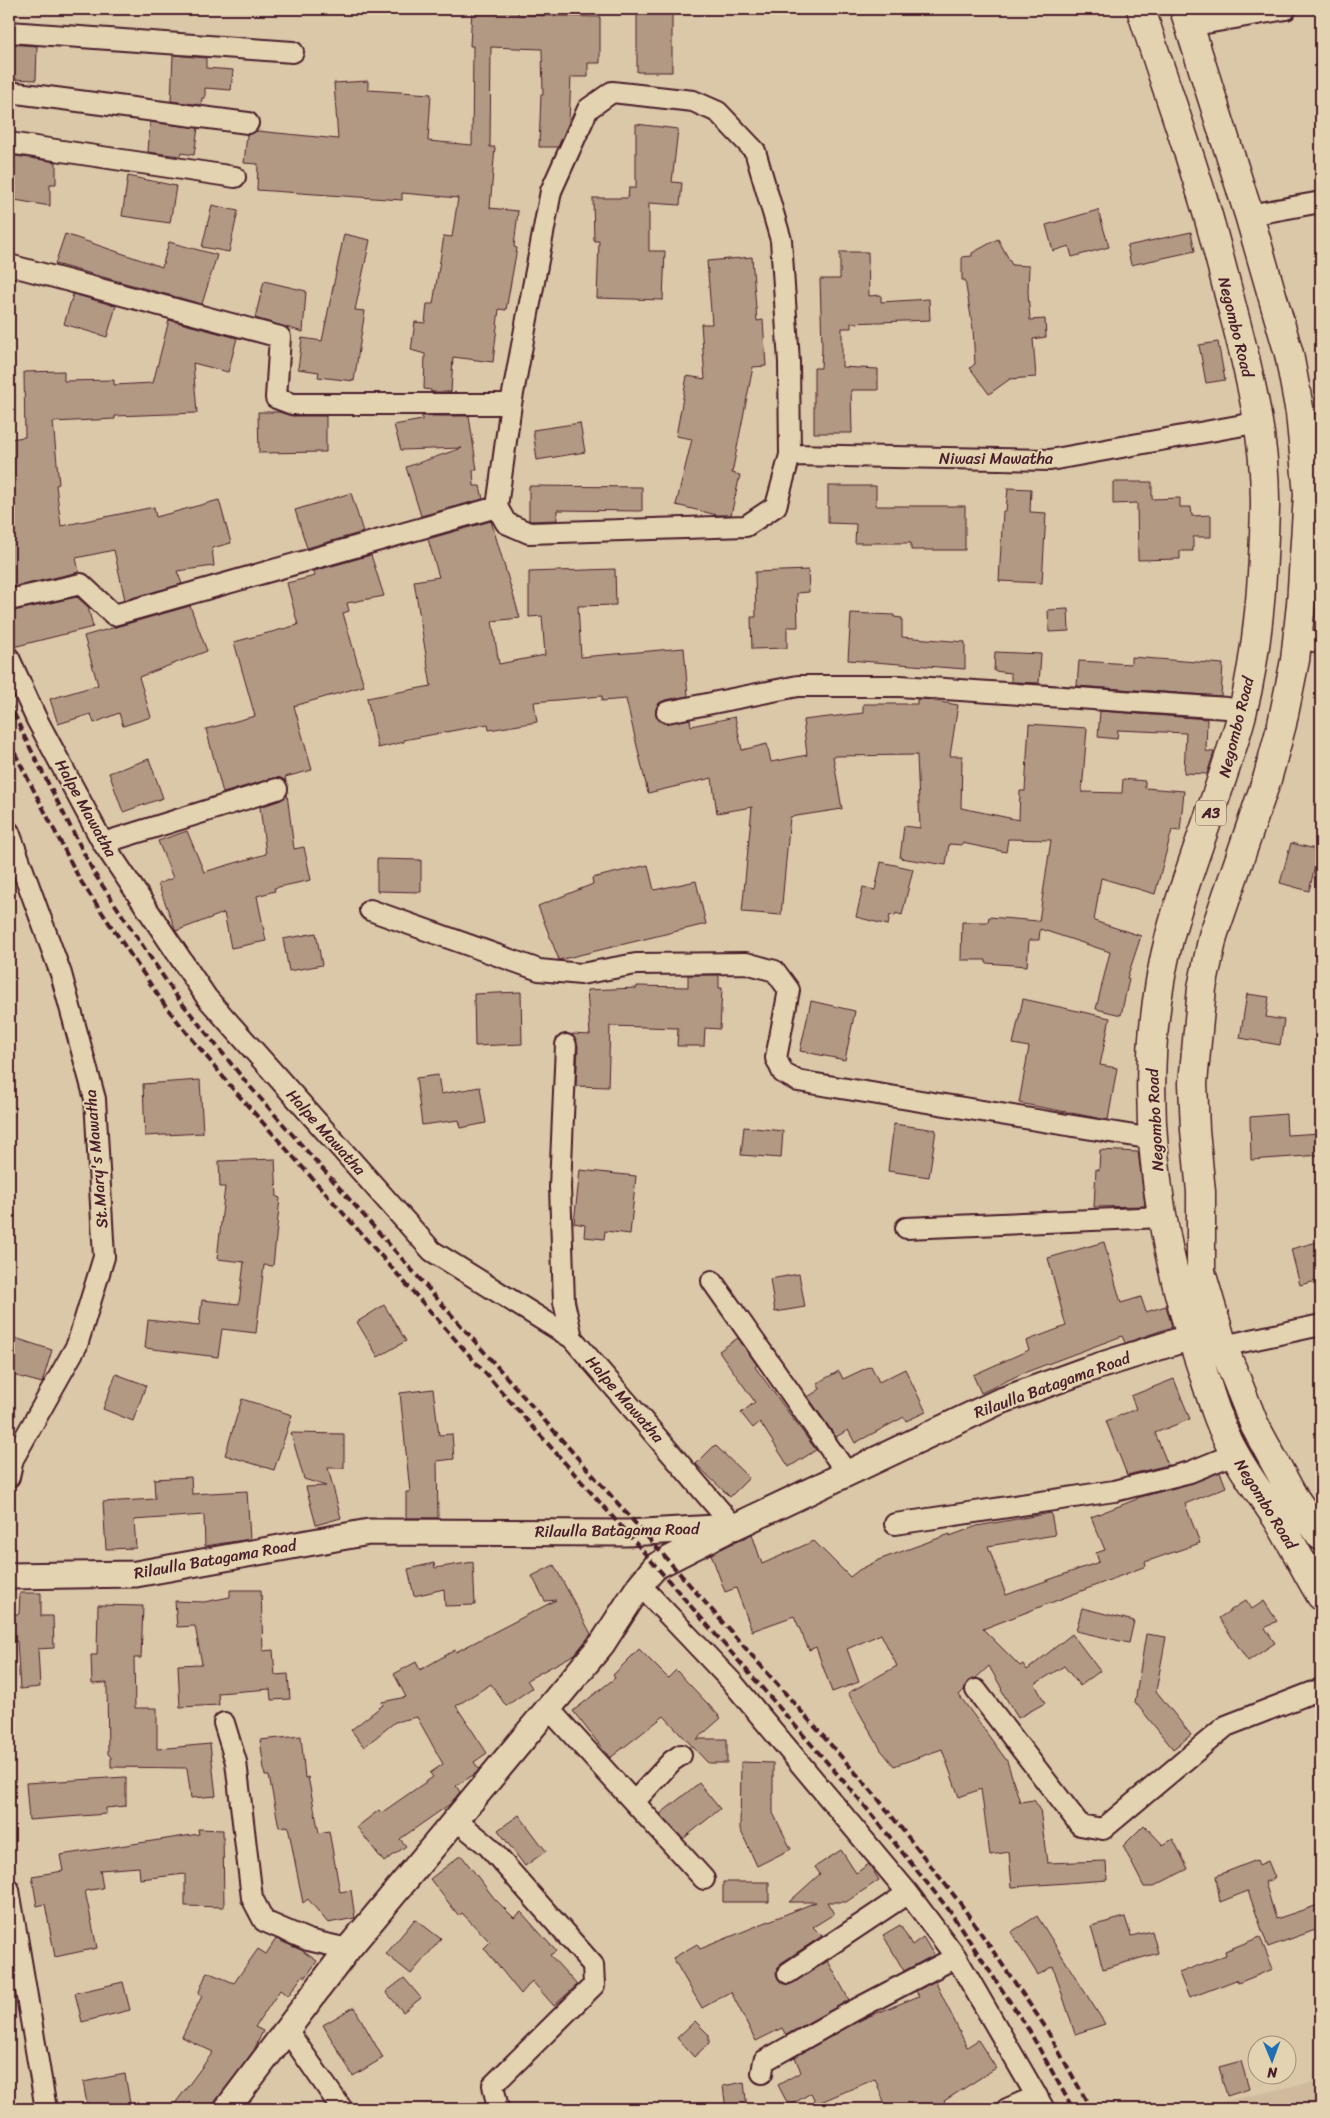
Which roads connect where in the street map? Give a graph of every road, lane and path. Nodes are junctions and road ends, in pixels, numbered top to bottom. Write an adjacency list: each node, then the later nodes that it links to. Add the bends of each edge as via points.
1 (1141, 9): 14 (highway, Negombo Road / A3, via 1199,186)
2 (1286, 9): 3 (street)
3 (1186, 17): 11 (highway, Negombo Road / A3)
4 (9, 32): 5 (street)
5 (293, 52)
6 (9, 92): 7 (street)
7 (248, 123)
8 (9, 143): 9 (street)
9 (235, 177)
10 (1321, 202): 11 (street)
11 (1249, 215): 16 (highway, Negombo Road / A3, via 1289,354)
12 (9, 265): 13 (street, via 280,337 276,398 292,404)
13 (511, 404): 15 (street, via 551,191 588,109 612,92 693,101 718,112 755,151 781,240 789,362); 17 (street)
14 (1260, 422): 15 (street, Niwasi Mawatha, via 1050,460); 22 (highway, Negombo Road / A3, via 1265,502 1261,587)
15 (790, 455): 17 (street, via 776,506 746,526 529,533 506,523)
16 (1315, 494): 19 (highway, Negombo Road / A3, via 1305,555)
17 (497, 507): 18 (street, via 114,615 81,584)
18 (9, 600)
19 (1309, 640): 35 (highway, Negombo Road / A3, via 1268,776 1213,936 1202,988 1193,1083 1201,1192 1201,1272)
20 (9, 658): 25 (street, Halpe Mawatha, via 36,718)
21 (667, 712): 22 (street, via 798,686 881,686 1217,707)
22 (1242, 712): 28 (highway, Negombo Road / A3, via 1170,935 1154,1027 1151,1079)
23 (277, 789): 25 (street)
24 (9, 832): 38 (street, St.Mary's Mawatha, via 61,974 95,1100 104,1257 77,1346 13,1459)
25 (103, 843): 34 (street, Halpe Mawatha, via 207,998 432,1251)
26 (370, 910): 28 (street, via 539,970 581,974 636,964 746,963 775,971 788,990 776,1058 783,1073 798,1081)
27 (566, 1045): 34 (street, via 560,1187 564,1302)
28 (1153, 1139): 29 (highway, Negombo Road / A3)
29 (1163, 1217): 30 (street); 33 (highway, Negombo Road / A3, via 1174,1277)
30 (906, 1228)
31 (712, 1281): 37 (street)
32 (1321, 1325): 35 (street)
33 (1191, 1337): 36 (highway, Negombo Road / A3); 37 (street, Rilaulla Batagama Road, via 998,1402)
34 (572, 1338): 40 (street, Halpe Mawatha)
35 (1223, 1346): 41 (highway, Negombo Road / A3, via 1270,1456)
36 (1234, 1454): 39 (street, via 1190,1472 1114,1491); 44 (highway, Negombo Road / A3, via 1279,1521)
37 (847, 1473): 40 (street, Rilaulla Batagama Road)
38 (9, 1477)
39 (895, 1524)
40 (734, 1527): 42 (street, Rilaulla Batagama Road, via 627,1533 369,1532 136,1574); 43 (street, via 656,1566)
41 (1321, 1536)
42 (9, 1576)
43 (640, 1585): 47 (street, via 602,1644); 54 (street, via 732,1682)
44 (1321, 1596)
45 (1321, 1689): 46 (street, via 1226,1726 1103,1829 1080,1824)
46 (976, 1690)
47 (549, 1709): 50 (street); 51 (street)
48 (224, 1724): 55 (street, via 236,1762 252,1898 264,1921 308,1940)
49 (681, 1755): 50 (street)
50 (634, 1802): 52 (street)
51 (456, 1820): 55 (street); 65 (street, via 488,1846 593,1965 594,1985 493,2085)
52 (704, 1879)
53 (9, 1890): 58 (street)
54 (908, 1893): 56 (street); 57 (street)
55 (348, 1949): 59 (street)
56 (956, 1957): 60 (street, via 764,2060); 61 (street)
57 (788, 1973)
58 (17, 1984): 62 (street)
59 (287, 2030): 63 (street); 64 (street)
60 (762, 2073)
61 (1040, 2103): 66 (street)
62 (46, 2109)
63 (227, 2109)
64 (342, 2109)
65 (498, 2109)
66 (1007, 2109)

